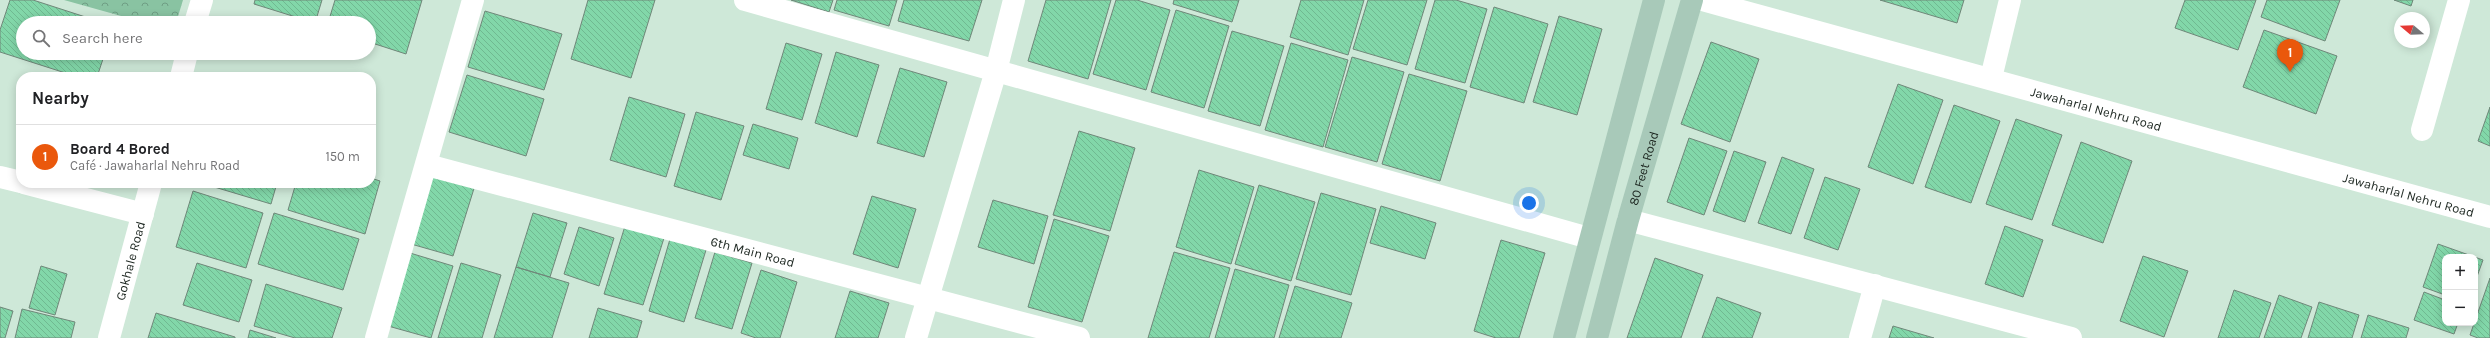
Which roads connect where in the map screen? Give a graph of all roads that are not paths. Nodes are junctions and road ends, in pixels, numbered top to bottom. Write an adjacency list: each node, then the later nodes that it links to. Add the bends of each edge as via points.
1 (202, 0): 10 (street)
2 (473, 0): 16 (street)
3 (745, 0): 12 (street)
4 (1014, 0): 12 (street)
5 (1654, 0): 24 (main road)
6 (1692, 0): 23 (main road, 80 Feet Road)
7 (1702, 0): 14 (street, Jawaharlal Nehru Road)
8 (2010, 0): 14 (street)
9 (2459, 0): 15 (street)
10 (197, 16)
11 (185, 60): 13 (street)
12 (996, 71): 24 (street); 26 (street)
13 (181, 72)
14 (1991, 78): 22 (street, Jawaharlal Nehru Road)
15 (2422, 130)
16 (427, 165): 26 (street, 6th Main Road); 28 (street)
17 (0, 177): 18 (street)
18 (16, 181)
19 (43, 188): 21 (street)
20 (150, 188): 21 (street, Gokhale Road)
21 (143, 214): 27 (street, Gokhale Road)
22 (2490, 217)
23 (1628, 220): 25 (street); 32 (main road, 80 Feet Road)
24 (1589, 238): 31 (main road)
25 (1875, 284): 33 (street); 34 (street)
26 (928, 298): 29 (street); 30 (street, 6th Main Road)
27 (109, 338)
28 (376, 338)
29 (916, 338)
30 (1079, 338)
31 (1564, 338)
32 (1597, 338)
33 (1860, 338)
34 (2071, 338)

